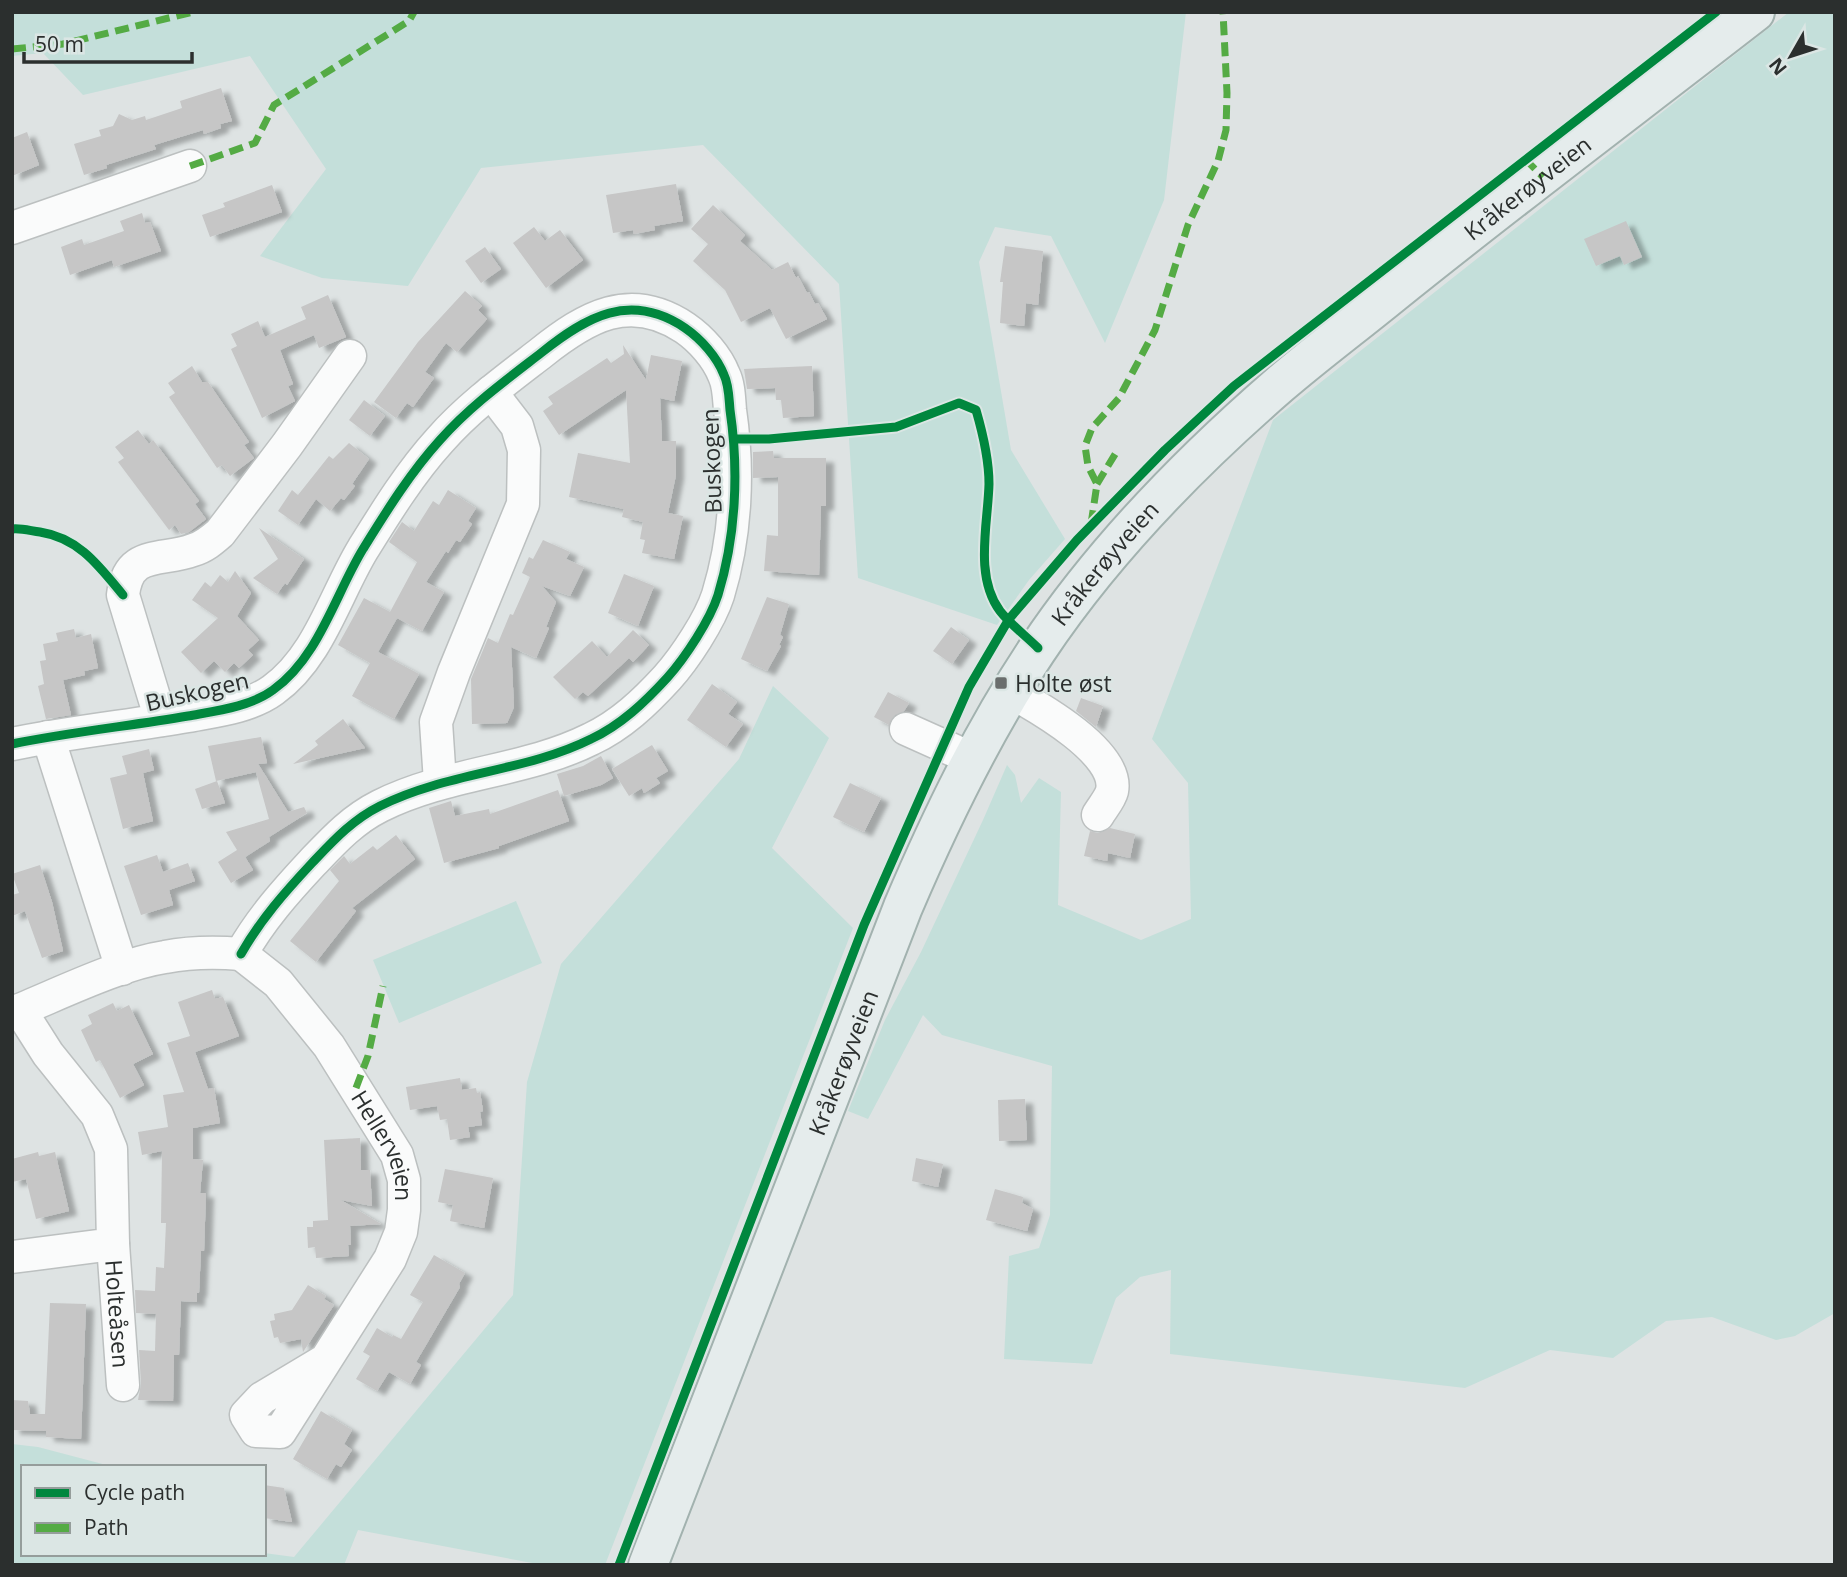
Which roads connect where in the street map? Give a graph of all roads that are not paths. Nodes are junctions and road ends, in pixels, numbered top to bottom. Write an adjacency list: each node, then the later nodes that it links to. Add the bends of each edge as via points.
1 (1755, 12): 6 (main road, Kråkerøyveien, via 1438,258 1280,384 1219,439 1089,581)
2 (190, 166): 3 (street)
3 (12, 229)
4 (350, 356): 7 (street, via 220,533 191,552 151,557 124,580 122,595)
5 (491, 391): 7 (street, Buskogen, via 441,438 416,470 361,553 320,633 274,690 256,700); 12 (street, via 517,426 524,450 523,504 436,722); 12 (street, Buskogen, via 568,331 608,312 638,309 672,319 711,353 725,377 734,439 732,539 717,600 682,661 622,721 548,756)
6 (1011, 692): 11 (main road, Kråkerøyveien); 13 (street, via 1047,712 1099,754 1112,791)
7 (161, 720): 9 (street, Buskogen)
8 (906, 729): 11 (street)
9 (48, 737): 10 (street, Buskogen); 15 (street)
10 (12, 744)
11 (972, 758): 21 (main road, Kråkerøyveien, via 898,919)
12 (440, 782): 14 (street, Buskogen, via 347,826 275,902)
13 (1098, 815)
14 (242, 954): 15 (street, via 205,952); 19 (street, Hellerveien, via 278,983 329,1046 397,1155 404,1181 401,1232 390,1259)
15 (122, 969): 16 (street)
16 (16, 1012): 17 (street, Holteåsen, via 97,1115 111,1149)
17 (113, 1244): 18 (street, Holteåsen); 20 (street, Holteåsen)
18 (12, 1257)
19 (324, 1361)
20 (123, 1385)
21 (648, 1565)

